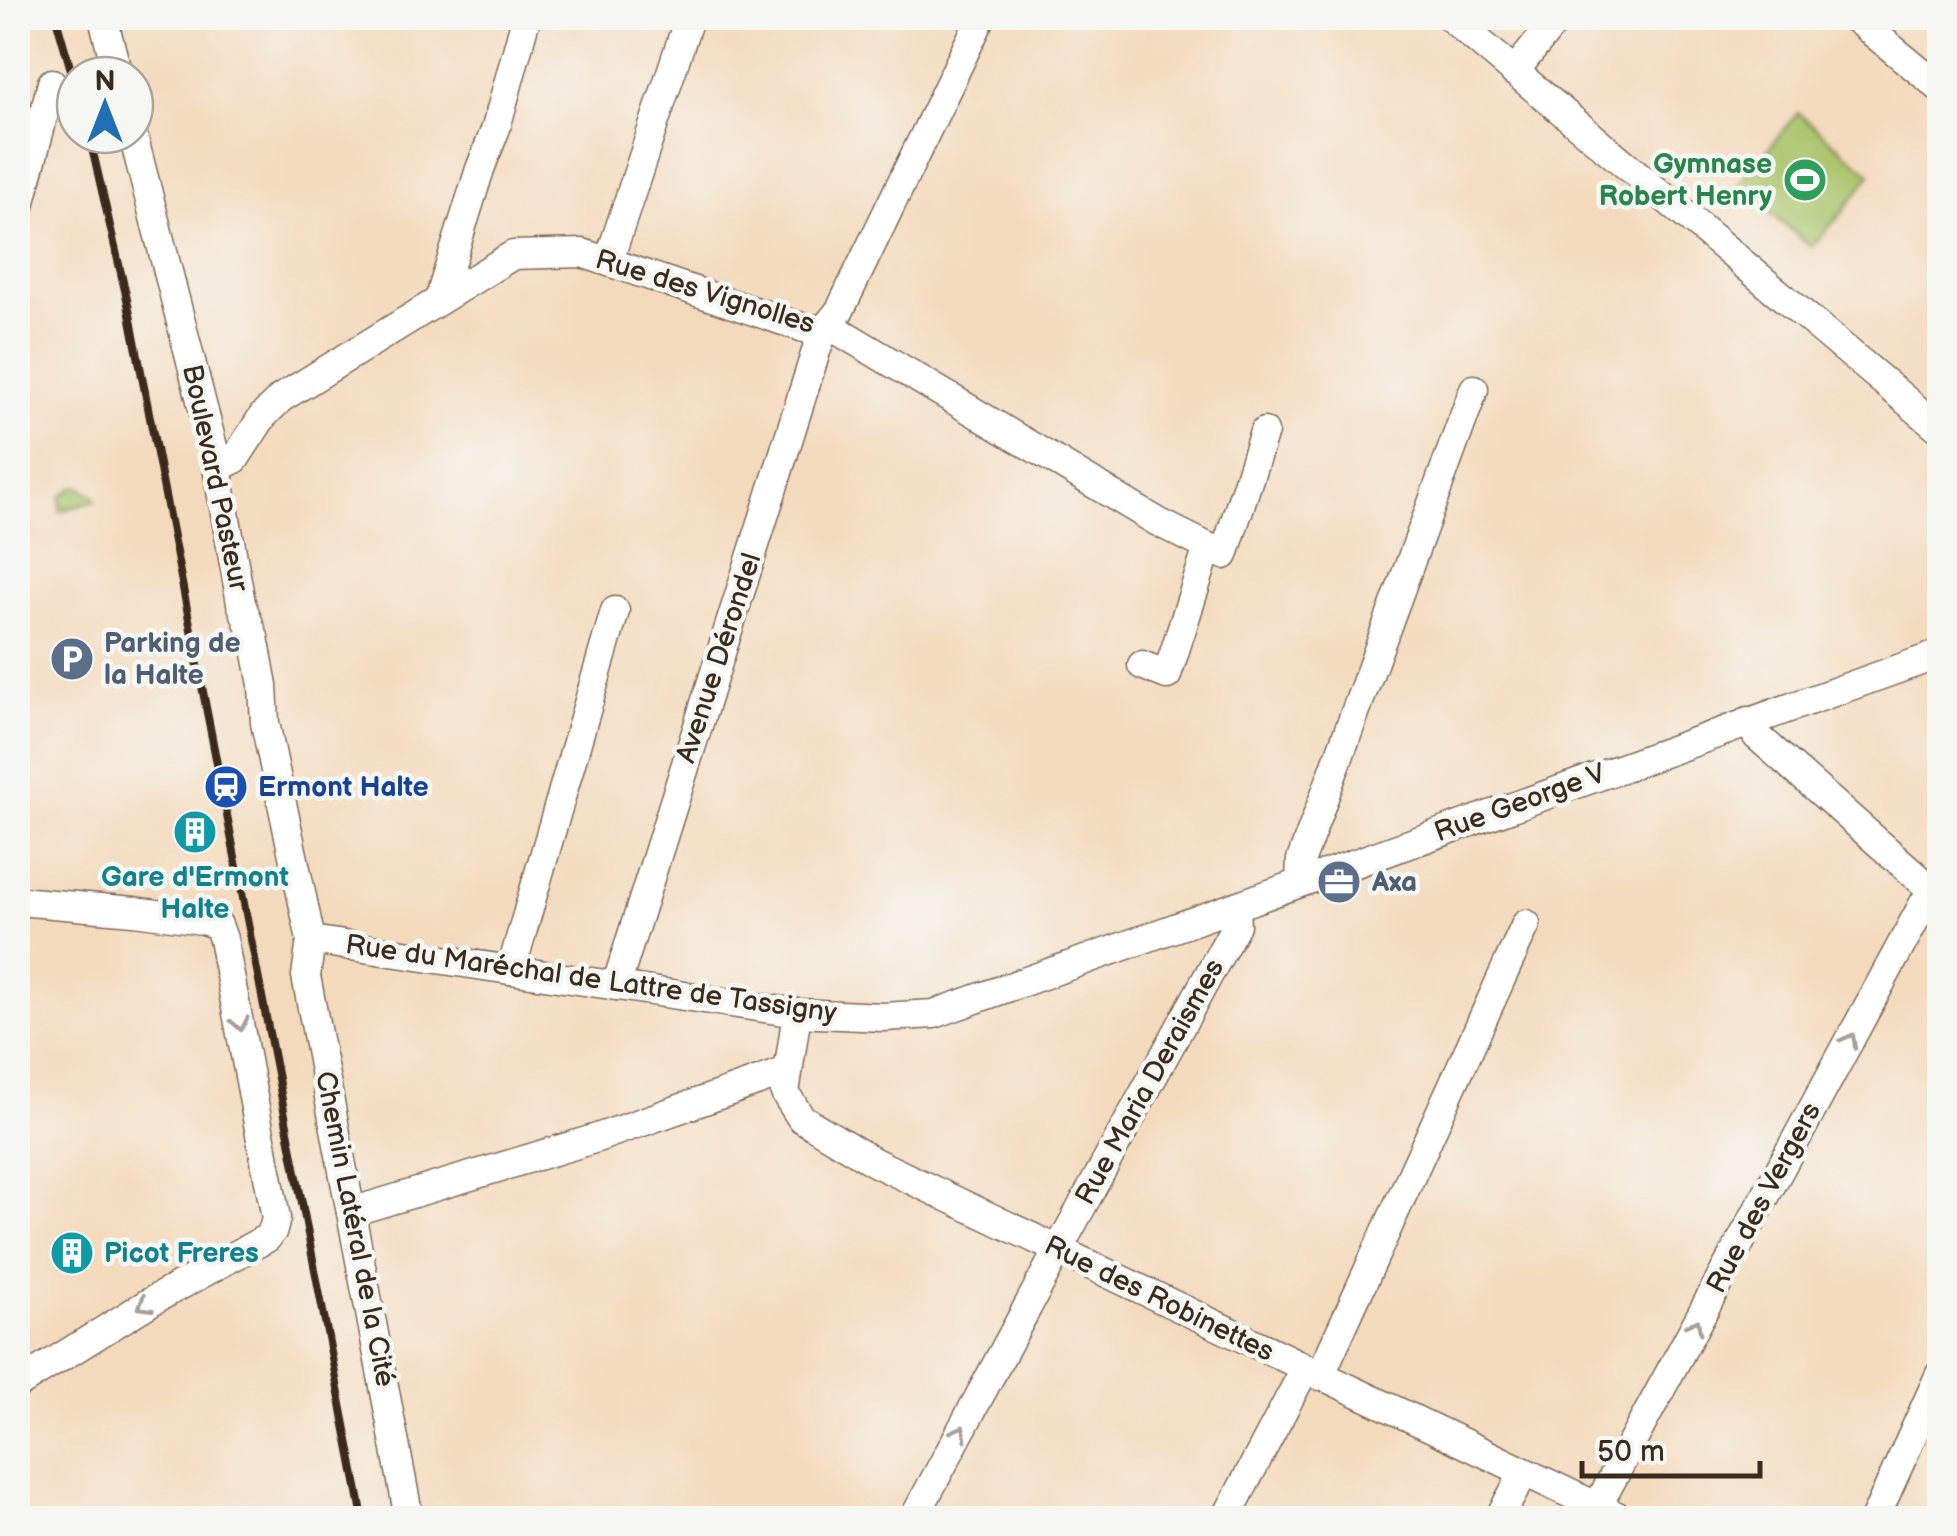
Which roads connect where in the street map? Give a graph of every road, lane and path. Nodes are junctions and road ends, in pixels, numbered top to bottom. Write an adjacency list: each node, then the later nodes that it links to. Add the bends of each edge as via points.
1 (103, 18): 8 (street)
2 (526, 18): 15 (street)
3 (689, 18): 14 (street)
4 (981, 18): 16 (street, Avenue Dérondel, via 840,310)
5 (1451, 18): 9 (street)
6 (1558, 18): 9 (street)
7 (1855, 18): 11 (street)
8 (113, 55)
9 (1514, 72): 18 (street)
10 (52, 83): 13 (street)
11 (1940, 88)
12 (138, 155): 20 (street, Boulevard Pasteur)
13 (18, 213)
14 (608, 260): 15 (street, Rue des Vignolles, via 582,253 514,255); 16 (street, Rue des Vignolles)
15 (439, 300): 20 (street, Rue des Vignolles, via 281,398 235,459)
16 (824, 330): 21 (street, Rue des Vignolles, via 837,330); 33 (street, Avenue Dérondel)
17 (1474, 390): 26 (street, via 1301,860)
18 (1940, 429)
19 (1264, 432): 21 (street, via 1224,555)
20 (218, 468): 31 (street, Boulevard Pasteur)
21 (1208, 547): 24 (street, via 1167,675)
22 (615, 611): 32 (street)
23 (1940, 654): 25 (street, Rue George V)
24 (1142, 665)
25 (1748, 721): 26 (street, Rue George V); 27 (street)
26 (1300, 882): 29 (street, Rue George V)
27 (1936, 894): 43 (street, Rue des Vergers, one-way to 27, via 1924,903)
28 (18, 900): 41 (street, one-way to 41, via 202,920 221,928 275,1210 267,1238)
29 (1235, 908): 34 (street, Rue George V); 38 (street, Rue Maria Deraismes, via 1236,925)
30 (1526, 924): 39 (street)
31 (310, 940): 32 (street, Rue du Maréchal de Lattre de Tassigny); 37 (street, Chemin Latéral de la Cité, via 306,976)
32 (510, 970): 33 (street, Rue du Maréchal de Lattre de Tassigny)
33 (616, 986): 35 (street, Rue du Maréchal de Lattre de Tassigny)
34 (989, 995): 35 (street, Rue du Maréchal de Lattre de Tassigny, via 934,1014)
35 (797, 1013): 36 (street, Rue des Robinettes)
36 (787, 1070): 37 (street, via 594,1139); 38 (street, Rue des Robinettes, via 786,1093 800,1118 874,1162)
37 (352, 1212): 44 (street, Chemin Latéral de la Cité)
38 (1058, 1250): 39 (street, Rue des Robinettes); 45 (street, Rue Maria Deraismes, one-way to 38)
39 (1312, 1373): 42 (street, Rue des Robinettes); 46 (street)
40 (1940, 1374): 48 (street)
41 (18, 1384)
42 (1524, 1473): 43 (street, Rue des Robinettes); 47 (street)
43 (1609, 1513)
44 (409, 1518)
45 (914, 1518)
46 (1226, 1518)
47 (1499, 1518)
48 (1876, 1518)

